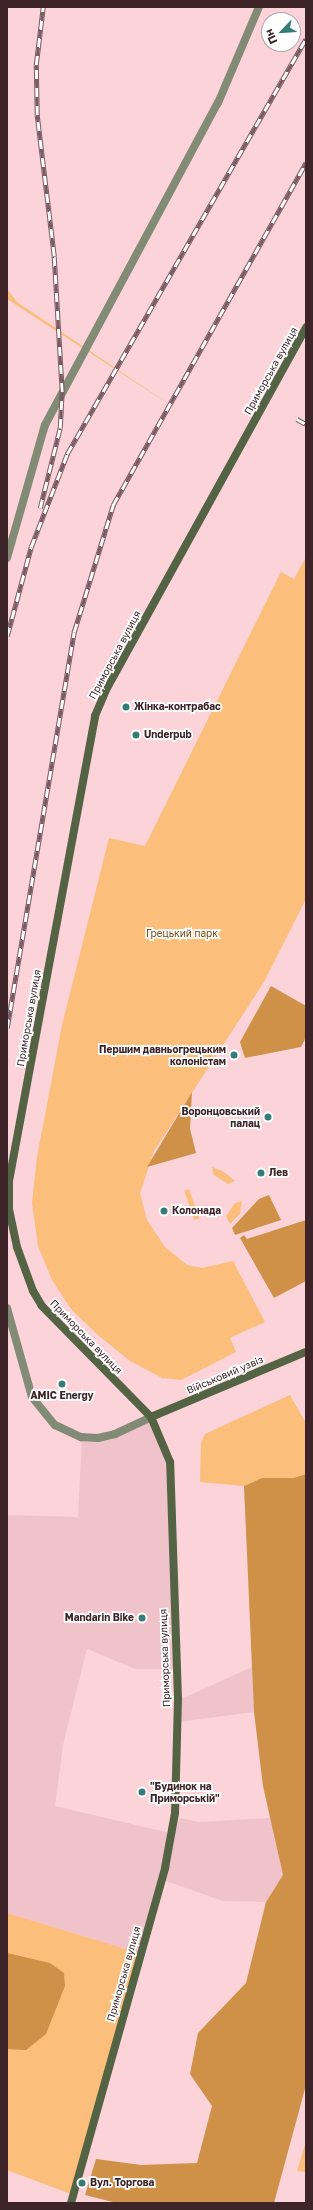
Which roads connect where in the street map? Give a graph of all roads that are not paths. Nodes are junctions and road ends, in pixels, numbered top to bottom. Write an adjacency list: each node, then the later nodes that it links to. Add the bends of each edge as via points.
1 (259, 7): 3 (street, via 218,103 52,409 32,464)
2 (306, 327): 6 (main road, Приморська вулиця, via 107,688 95,716 9,1181 9,1210 17,1247 42,1306)
3 (7, 558)
4 (7, 1308): 6 (street, via 34,1402 55,1425 80,1436 107,1437)
5 (306, 1352): 6 (main road, Військовий узвіз)
6 (151, 1417): 7 (main road, Приморська вулиця, via 170,1462 178,1699 175,1813 165,1868)
7 (70, 2203)

